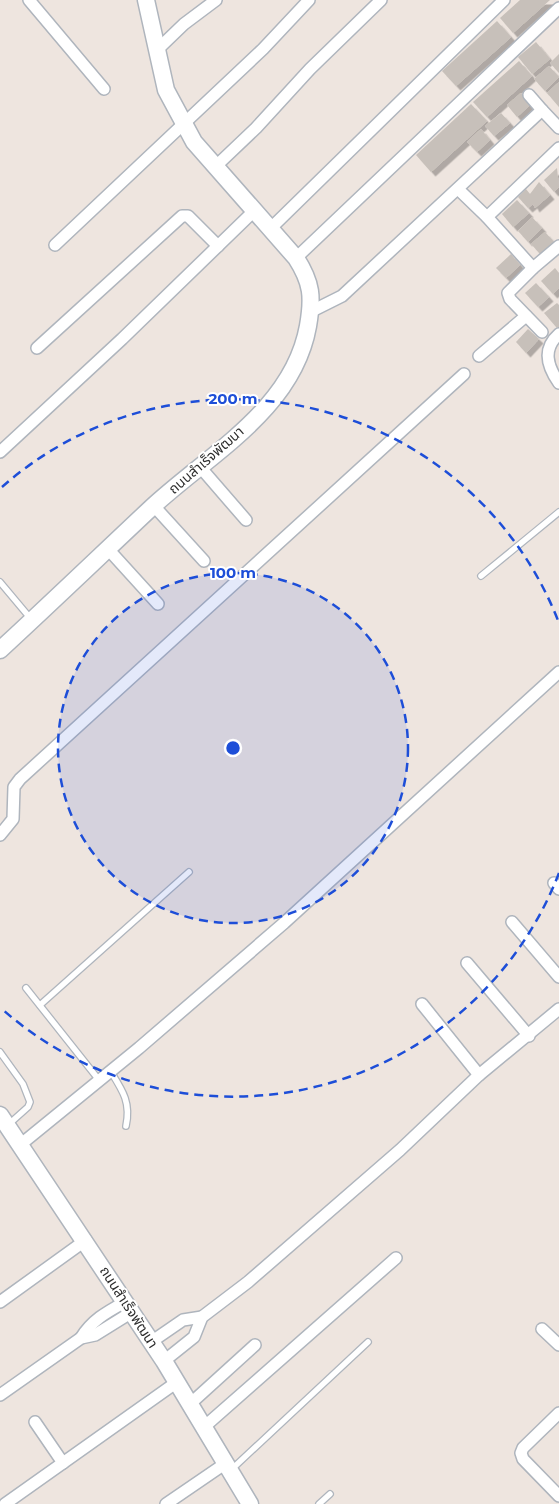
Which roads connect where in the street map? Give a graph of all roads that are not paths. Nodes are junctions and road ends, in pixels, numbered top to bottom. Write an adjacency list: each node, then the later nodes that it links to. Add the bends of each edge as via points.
1 (29, 0): 9 (street)
2 (146, 0): 8 (street, ถนนสำเร็จพัฒนา)
3 (216, 0): 8 (street)
4 (309, 0): 12 (street)
5 (381, 0): 15 (street)
6 (504, 0): 19 (street)
7 (559, 8): 23 (street)
8 (157, 50): 12 (street, ถนนสำเร็จพัฒนา, via 166,90)
9 (104, 89)
10 (529, 95): 11 (street)
11 (542, 110): 13 (street); 16 (street)
12 (184, 124): 15 (street, ถนนสำเร็จพัฒนา); 20 (street)
13 (559, 128)
14 (559, 148): 18 (street)
15 (215, 167): 17 (street, ถนนสำเร็จพัฒนา)
16 (458, 189): 18 (street); 25 (street, via 342,296)
17 (254, 211): 19 (street, ถนนสำเร็จพัฒนา); 21 (street)
18 (487, 217): 24 (street)
19 (270, 229): 23 (street, ถนนสำเร็จพัฒนา)
20 (55, 245)
21 (218, 246): 29 (street, via 188,216 175,219); 33 (street)
22 (556, 254): 24 (street)
23 (296, 258): 25 (street, ถนนสำเร็จพัฒนา, via 307,276 312,295)
24 (533, 268): 26 (street, via 508,293)
25 (310, 312): 34 (street, ถนนสำเร็จพัฒนา, via 306,337 286,382 272,402)
26 (526, 316): 27 (street); 30 (street)
27 (542, 332)
28 (559, 334): 32 (street, via 551,342 547,358)
29 (36, 348)
30 (479, 356)
31 (464, 374): 46 (street, via 20,779 14,787 14,820)
32 (559, 383)
33 (0, 452)
34 (201, 468): 35 (street, ถนนสำเร็จพัฒนา); 37 (street)
35 (154, 506): 38 (street, ถนนสำเร็จพัฒนา); 39 (street)
36 (559, 512): 40 (lane)
37 (246, 520)
38 (108, 549): 42 (street); 43 (street, ถนนสำเร็จพัฒนา)
39 (204, 561)
40 (481, 576)
41 (0, 582): 43 (lane)
42 (158, 604)
43 (32, 620): 44 (street, ถนนสำเร็จพัฒนา)
44 (0, 650)
45 (559, 672): 57 (street, via 284,923)
46 (0, 835)
47 (189, 872): 53 (lane)
48 (512, 922): 50 (street)
49 (467, 963): 55 (street)
50 (559, 977)
51 (26, 988): 53 (lane)
52 (422, 1004): 58 (street)
53 (40, 1005): 59 (lane)
54 (559, 1009): 55 (street)
55 (528, 1036): 58 (street)
56 (0, 1052): 60 (lane, via 23,1084 30,1102 28,1107)
57 (110, 1072): 59 (street); 61 (lane, via 126,1095 129,1107)
58 (479, 1075): 67 (street, via 400,1150 248,1282)
59 (100, 1080): 62 (street)
60 (4, 1120): 62 (street, ถนนสำเร็จพัฒนา)
61 (126, 1126)
62 (20, 1145): 63 (street, ถนนสำเร็จพัฒนา)
63 (86, 1240): 65 (street); 66 (street, ถนนสำเร็จพัฒนา)
64 (396, 1258): 79 (street)
65 (0, 1302)
66 (128, 1307): 69 (street, ถนนสำเร็จพัฒนา); 75 (street, via 101,1316 81,1338)
67 (202, 1317): 69 (street, via 183,1320); 73 (street, via 194,1337)
68 (542, 1329): 72 (street)
69 (151, 1342): 73 (street, ถนนสำเร็จพัฒนา)
70 (368, 1342): 81 (lane)
71 (255, 1345): 76 (street)
72 (559, 1345)
73 (164, 1361): 74 (street, ถนนสำเร็จพัฒนา)
74 (177, 1382): 76 (street, ถนนสำเร็จพัฒนา); 80 (street)
75 (0, 1395)
76 (190, 1404): 79 (street, ถนนสำเร็จพัฒนา)
77 (559, 1413): 83 (street, via 521,1453)
78 (35, 1422): 80 (street)
79 (204, 1427): 81 (street, ถนนสำเร็จพัฒนา)
80 (63, 1463): 84 (street)
81 (228, 1466): 85 (street); 86 (street, ถนนสำเร็จพัฒนา)
82 (330, 1494): 87 (lane)
83 (559, 1496)
84 (5, 1504)
85 (166, 1504)
86 (250, 1504)
87 (319, 1504)

